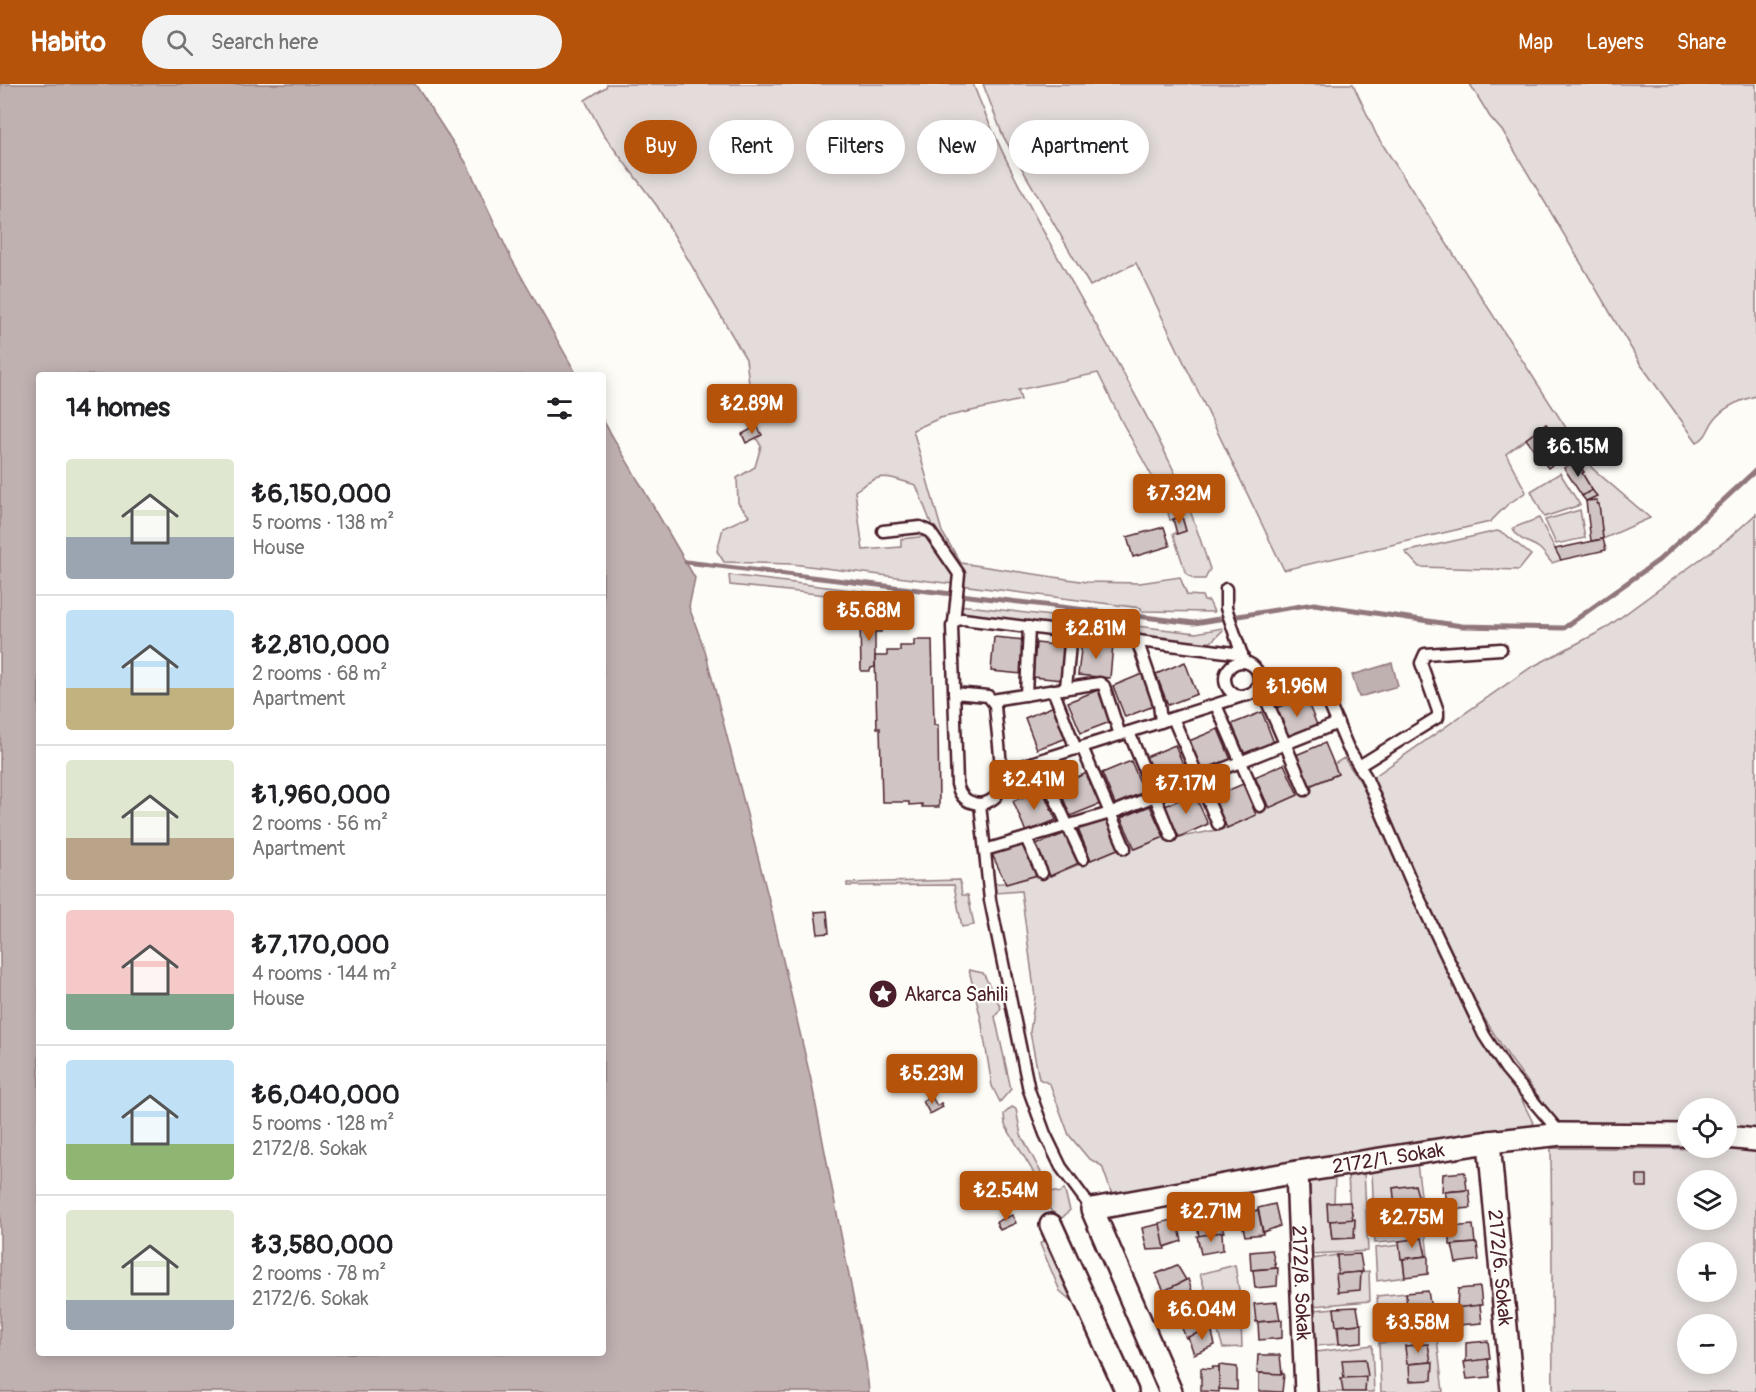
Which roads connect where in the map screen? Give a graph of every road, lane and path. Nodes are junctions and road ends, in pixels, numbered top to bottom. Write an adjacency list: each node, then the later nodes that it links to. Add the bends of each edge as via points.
1 (883, 531): 3 (lane, via 927,529 958,573)
2 (1226, 589): 8 (lane, via 1226,608)
3 (954, 617): 4 (lane); 12 (lane)
4 (1029, 627): 5 (lane); 13 (lane)
5 (1071, 632): 6 (lane); 9 (lane)
6 (1137, 640): 8 (lane); 18 (lane, via 1159,704)
7 (1501, 649): 25 (lane, via 1425,654 1421,663 1438,717)
8 (1243, 658): 14 (lane, via 1256,668 1259,678); 14 (lane, via 1231,665 1225,681 1231,692)
9 (1066, 688): 10 (lane); 20 (lane, via 1102,685)
10 (1053, 690): 13 (lane); 22 (lane)
11 (1262, 690): 14 (lane); 19 (lane, via 1314,676); 21 (lane)
12 (954, 693): 15 (lane, via 983,695); 30 (lane, via 958,791 967,801)
13 (1026, 695): 15 (lane)
14 (1248, 695): 16 (lane)
15 (992, 700): 26 (lane)
16 (1216, 705): 17 (lane); 24 (lane)
17 (1173, 718): 18 (lane); 27 (lane)
18 (1161, 722): 20 (lane)
19 (1338, 723): 21 (lane); 25 (lane)
20 (1124, 734): 22 (lane); 29 (lane)
21 (1285, 744): 24 (lane); 28 (lane)
22 (1079, 748): 23 (lane); 32 (lane)
23 (1038, 761): 26 (lane); 34 (lane)
24 (1241, 762): 27 (lane); 31 (lane)
25 (1359, 766): 41 (lane, via 1484,1035 1506,1069)
26 (1001, 779): 30 (lane, via 994,799)
27 (1198, 779): 29 (lane); 33 (lane)
28 (1305, 790)
29 (1155, 796): 32 (lane); 35 (lane)
30 (980, 804): 38 (lane)
31 (1260, 806)
32 (1110, 813): 34 (lane); 37 (lane)
33 (1218, 824)
34 (1068, 825): 36 (lane); 39 (lane)
35 (1171, 836)
36 (1026, 838): 38 (lane); 40 (lane)
37 (1125, 848)
38 (985, 850): 47 (lane, via 990,900 1029,1090 1062,1167)
39 (1083, 860)
40 (1042, 873)
41 (1562, 1134): 42 (street, 2172/1. Sokak); 45 (street, 2172/1. Sokak)
42 (1677, 1135)
43 (1737, 1138): 44 (street)
44 (1756, 1140)
45 (1489, 1142): 46 (street, 2172/1. Sokak); 52 (street, 2172/6. Sokak)
46 (1298, 1172): 47 (street, 2172/1. Sokak); 51 (street, 2172/8. Sokak)
47 (1092, 1209): 50 (street)
48 (1051, 1225): 49 (street)
49 (1127, 1392)
50 (1171, 1392)
51 (1306, 1392)
52 (1512, 1392)

